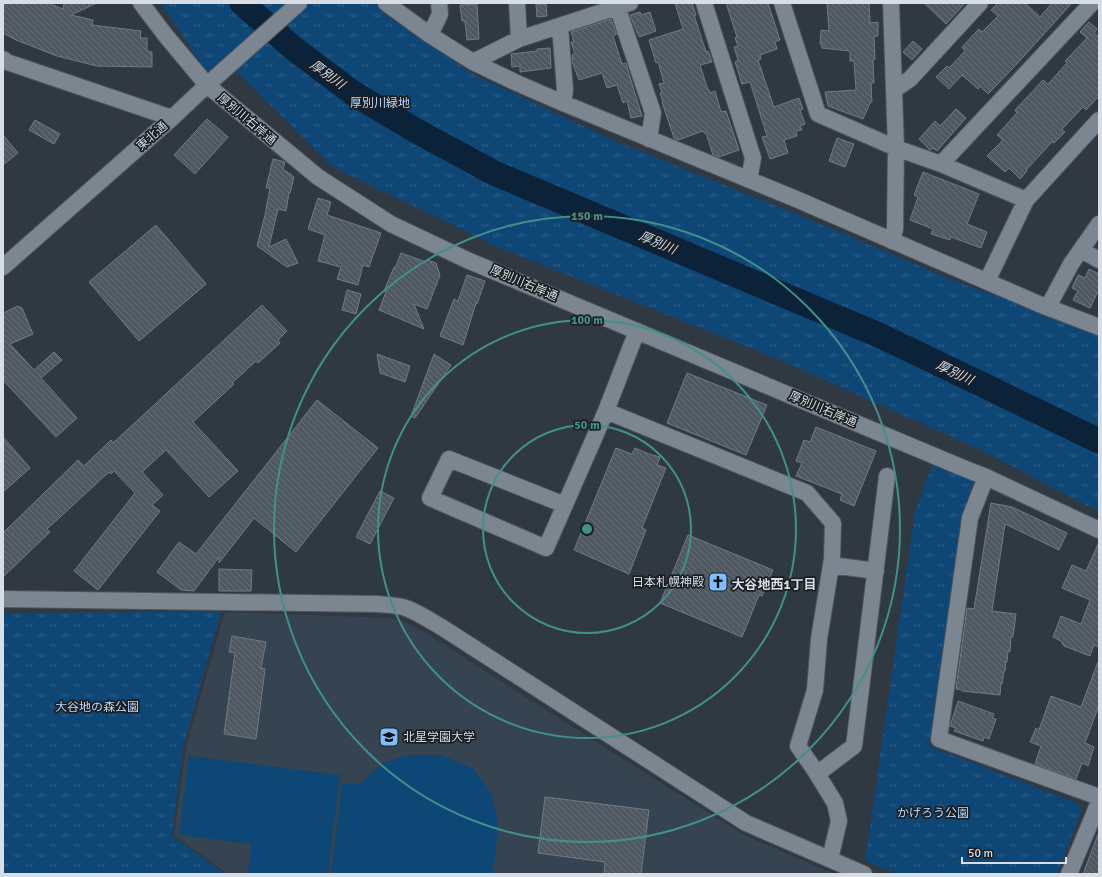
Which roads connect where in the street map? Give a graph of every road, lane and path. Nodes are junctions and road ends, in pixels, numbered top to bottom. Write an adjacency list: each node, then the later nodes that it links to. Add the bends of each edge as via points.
1 (141, 3): 17 (street, 厚別川右岸通)
2 (299, 3): 17 (street, 東北通)
3 (386, 3): 13 (street)
4 (439, 3): 13 (street, via 440,14)
5 (516, 3): 14 (street)
6 (704, 3): 25 (street, via 753,158)
7 (782, 3): 23 (street, via 818,114)
8 (890, 3): 18 (street)
9 (980, 3): 18 (street, via 910,79)
10 (1092, 3): 24 (street)
11 (621, 4): 12 (street); 22 (street, via 653,113)
12 (560, 26): 14 (street); 19 (street, via 565,90)
13 (430, 35): 16 (street)
14 (519, 39): 16 (street)
15 (3, 59): 20 (street)
16 (473, 62): 19 (street)
17 (207, 85): 20 (street, 東北通); 35 (street, 厚別川右岸通, via 318,177 391,224 467,260)
18 (894, 90): 23 (street)
19 (563, 103): 22 (street)
20 (172, 118): 31 (street, 東北通)
21 (1099, 120): 26 (street)
22 (649, 139): 25 (street)
23 (896, 148): 24 (street); 28 (street, via 895,229)
24 (941, 164): 26 (street)
25 (749, 180): 28 (street)
26 (1026, 200): 32 (street)
27 (1099, 224): 29 (street)
28 (892, 241): 32 (street)
29 (1081, 250): 30 (street); 33 (street)
30 (1099, 260)
31 (3, 267)
32 (987, 281): 33 (street)
33 (1048, 308): 34 (street)
34 (1099, 327)
35 (637, 331): 36 (street); 38 (street, 厚別川右岸通)
36 (606, 411): 39 (street); 41 (street, via 807,493 833,523)
37 (887, 476): 42 (street)
38 (986, 477): 40 (street, 厚別川右岸通); 45 (street, via 970,518 939,739)
39 (565, 505): 39 (street, via 546,548 430,498 449,459)
40 (1099, 530)
41 (831, 565): 42 (street); 44 (street, via 819,639 815,690 798,746)
42 (876, 571): 44 (street, via 854,746)
43 (3, 599): 47 (street, via 377,604 406,608 443,628 746,823)
44 (817, 774): 47 (street, via 835,803 839,821)
45 (1099, 797)
46 (1099, 802): 49 (street)
47 (830, 859): 48 (street)
48 (863, 874)
49 (1069, 874)

